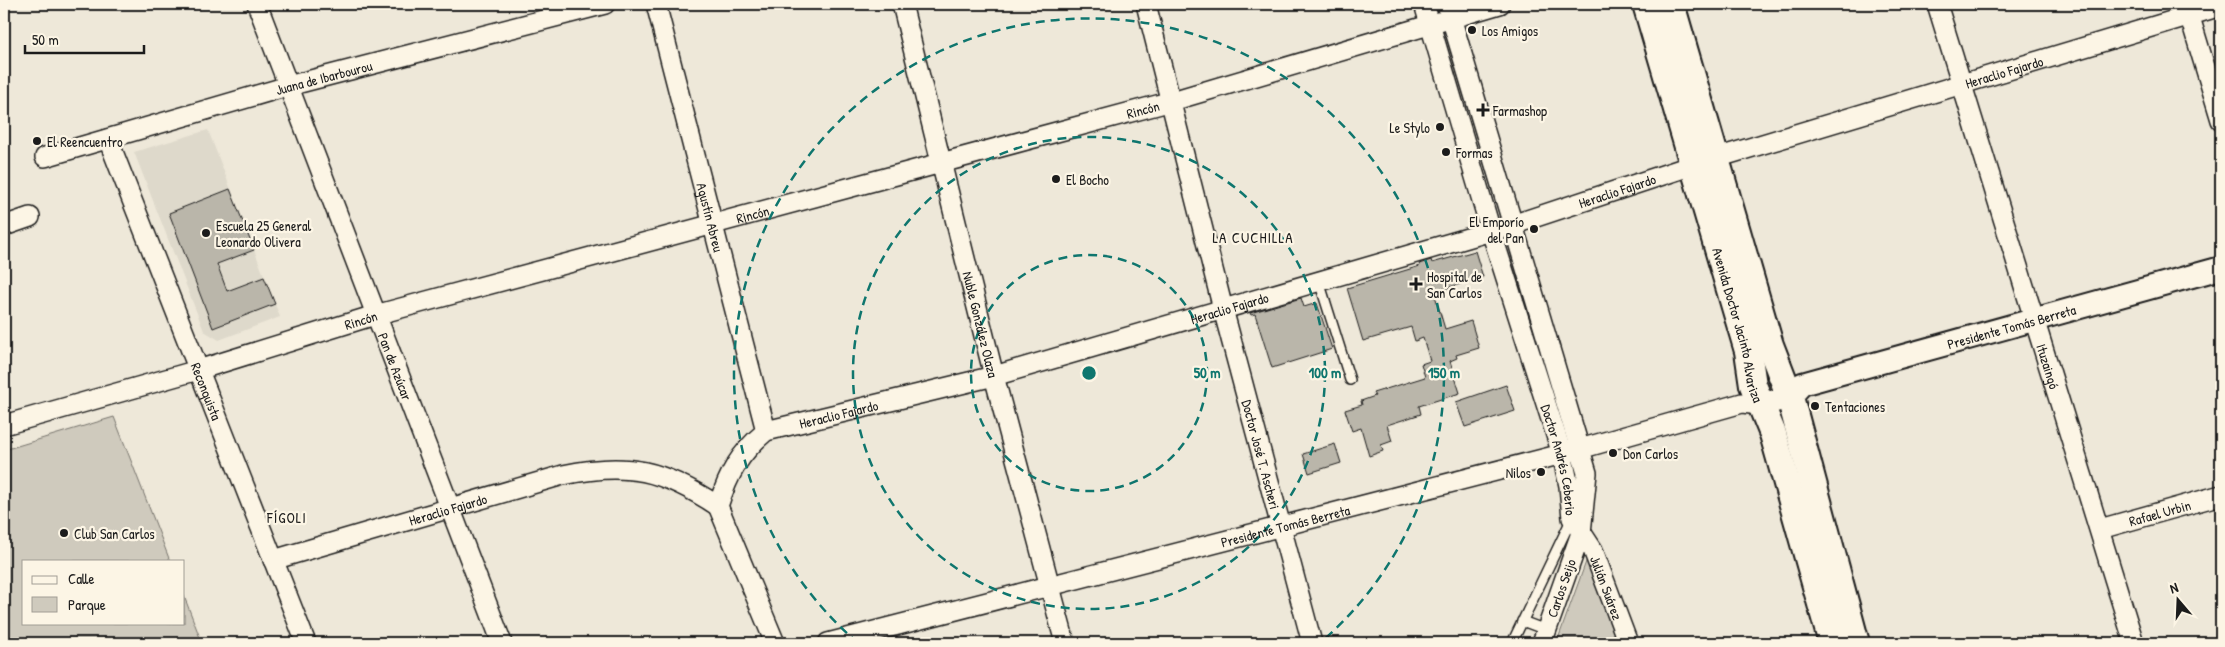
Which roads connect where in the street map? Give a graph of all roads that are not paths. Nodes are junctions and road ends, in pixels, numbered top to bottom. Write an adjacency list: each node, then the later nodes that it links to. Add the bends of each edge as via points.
1 (257, 4): 16 (street, Pan de Azúcar)
2 (605, 4): 16 (street, Juana de Ibarbourou)
3 (656, 4): 24 (street, Agustín Abreu)
4 (902, 4): 22 (street, Nuble González Olaza)
5 (1146, 4): 17 (street, Doctor José T. Ascheri)
6 (1424, 4): 14 (street, Doctor Andrés Ceberio)
7 (1500, 4): 13 (street, Rincón)
8 (1646, 4): 21 (main road, Avenida Doctor Jacinto Alvariza)
9 (1671, 4): 21 (main road, Avenida Doctor Jacinto Alvariza)
10 (1937, 4): 15 (street, Ituzaingó)
11 (2221, 6): 12 (street, Heraclio Fajardo)
12 (2188, 10): 15 (street, Heraclio Fajardo); 18 (street)
13 (1449, 11): 14 (street, Rincón); 25 (street, Doctor Andrés Ceberio)
14 (1431, 25): 17 (street, Rincón); 27 (street, Doctor Andrés Ceberio)
15 (1963, 85): 21 (street, Heraclio Fajardo); 32 (street, Ituzaingó)
16 (288, 86): 19 (street, Juana de Ibarbourou); 31 (street, Pan de Azúcar)
17 (1172, 101): 22 (street, Rincón); 30 (street, Doctor José T. Ascheri)
18 (2221, 120)
19 (108, 139): 20 (street, Juana de Ibarbourou); 33 (street, Reconquista)
20 (45, 157)
21 (1705, 162): 25 (street, Heraclio Fajardo); 36 (main road, Avenida Doctor Jacinto Alvariza, via 1770,345); 37 (main road, Avenida Doctor Jacinto Alvariza, via 1748,351)
22 (942, 164): 24 (street, Rincón); 34 (street, Nuble González Olaza)
23 (30, 217): 26 (street)
24 (712, 224): 31 (street, Rincón); 39 (street, Agustín Abreu)
25 (1512, 225): 27 (street, Heraclio Fajardo); 40 (street, Doctor Andrés Ceberio)
26 (4, 226)
27 (1491, 231): 29 (street, Heraclio Fajardo); 41 (street, Doctor Andrés Ceberio)
28 (2221, 268): 32 (street, Presidente Tomás Berreta)
29 (1319, 281): 30 (street, Heraclio Fajardo); 35 (lane)
30 (1224, 309): 34 (street, Heraclio Fajardo); 46 (street, Doctor José T. Ascheri)
31 (375, 315): 33 (street, Rincón); 44 (street, Pan de Azúcar)
32 (2035, 320): 36 (street, Presidente Tomás Berreta); 47 (street, Ituzaingó)
33 (198, 370): 38 (street, Rincón); 48 (street, Reconquista)
34 (994, 376): 39 (street, Heraclio Fajardo); 49 (street, Nuble González Olaza)
35 (1350, 380)
36 (1791, 386): 37 (street, Presidente Tomás Berreta); 61 (main road, Avenida Doctor Jacinto Alvariza)
37 (1752, 398): 40 (street, Presidente Tomás Berreta); 60 (main road, Avenida Doctor Jacinto Alvariza, via 1773,434)
38 (4, 425)
39 (766, 432): 43 (street, Heraclio Fajardo, via 746,448)
40 (1580, 449): 41 (street, Presidente Tomás Berreta); 45 (street, Doctor Andrés Ceberio, via 1587,473)
41 (1562, 454): 45 (street, Doctor Andrés Ceberio); 46 (street, Presidente Tomás Berreta)
42 (2221, 495): 47 (street, Rafael Urbin)
43 (718, 506): 44 (street, Heraclio Fajardo, via 687,486 667,478 617,467 563,475); 54 (street)
44 (450, 509): 48 (street, Heraclio Fajardo); 53 (street, Pan de Azúcar)
45 (1576, 526): 50 (lane); 51 (street, Carlos Seijo); 59 (street, Julián Suárez, via 1593,550)
46 (1281, 527): 49 (street, Presidente Tomás Berreta); 57 (street, Doctor José T. Ascheri)
47 (2100, 529): 62 (street, Ituzaingó)
48 (273, 560): 52 (street, Reconquista)
49 (1050, 588): 55 (street, Presidente Tomás Berreta); 56 (street, Nuble González Olaza)
50 (1522, 621): 51 (lane); 58 (lane)
51 (1544, 637)
52 (306, 643)
53 (502, 643)
54 (775, 643)
55 (828, 643)
56 (1065, 643)
57 (1312, 643)
58 (1512, 643)
59 (1628, 643)
60 (1832, 643)
61 (1856, 643)
62 (2134, 643)

